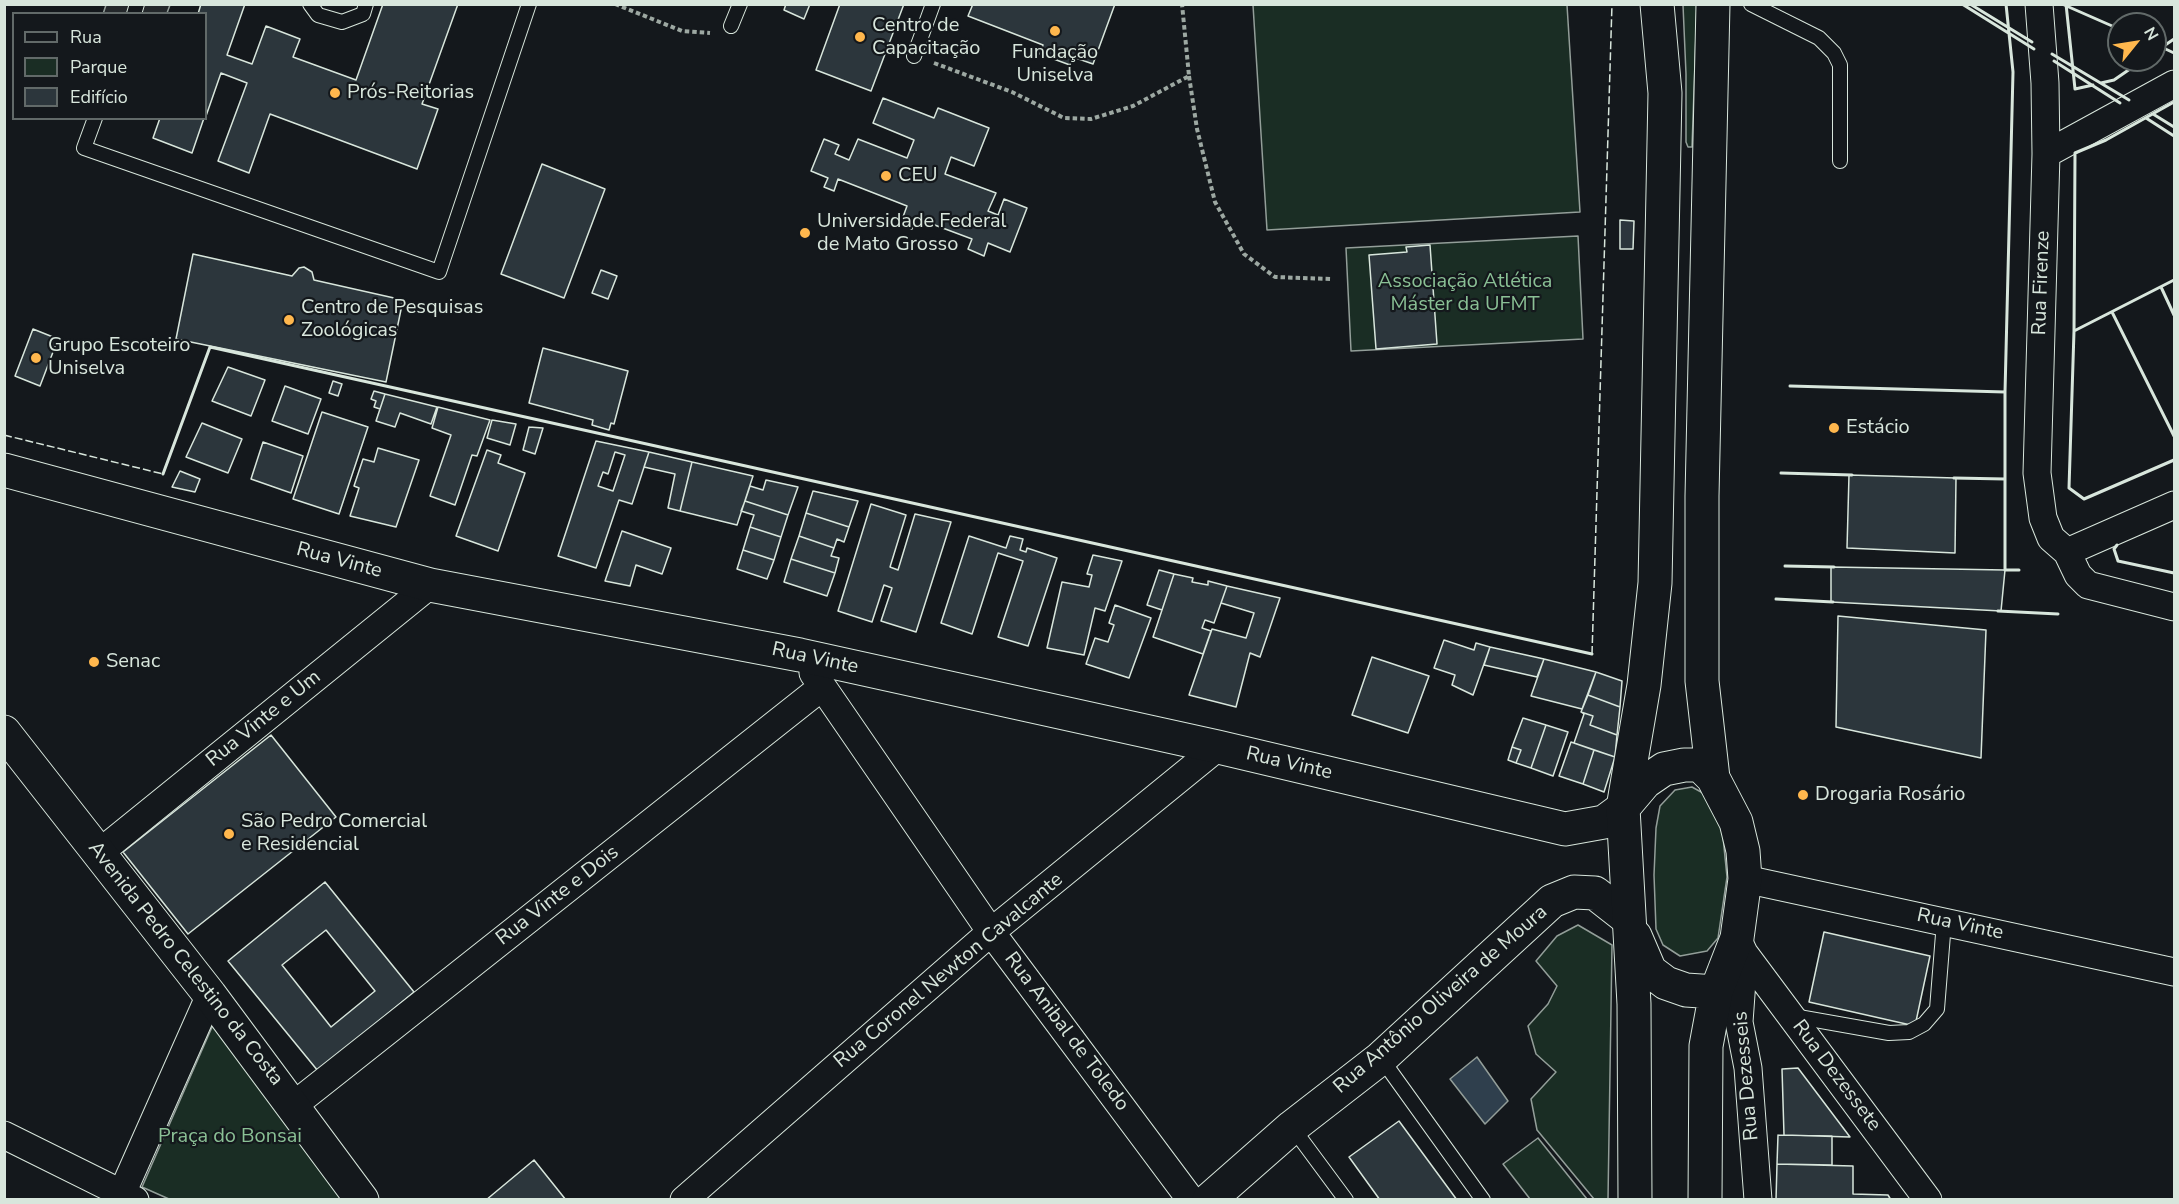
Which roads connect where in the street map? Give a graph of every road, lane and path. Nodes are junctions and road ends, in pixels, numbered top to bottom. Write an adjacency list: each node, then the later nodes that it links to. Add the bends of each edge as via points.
1 (309, 4): 2 (lane, via 318,15 342,22 363,14)
2 (366, 4)
3 (529, 4): 16 (lane, via 439,272 84,148)
4 (615, 4): 12 (path, via 682,31 703,34)
5 (740, 4): 12 (lane)
6 (933, 4): 13 (lane)
7 (1182, 4): 14 (path)
8 (1657, 4): 30 (street, via 1665,93 1655,583 1644,685)
9 (1713, 4): 29 (street, via 1702,496 1702,681)
10 (1751, 4): 18 (lane, via 1820,38 1834,53 1840,65)
11 (2039, 4): 17 (street, Rua Firenze)
12 (731, 26)
13 (914, 56): 14 (path, via 1012,92 1064,118 1090,119 1133,106)
14 (1188, 76): 19 (path, via 1215,201 1244,254 1275,277)
15 (2175, 84): 17 (street)
16 (94, 120)
17 (2046, 154): 22 (street, Rua Firenze, via 2037,473 2043,518 2051,538)
18 (1840, 161)
19 (1331, 279)
20 (4, 470): 23 (street, Rua Vinte)
21 (2175, 505): 22 (street)
22 (2067, 552): 24 (street, Rua Firenze, via 2078,575 2088,585)
23 (430, 585): 25 (street, Rua Vinte); 31 (street, Rua Vinte e Um)
24 (2175, 607)
25 (800, 655): 26 (street, Rua Anibal de Toledo); 28 (street, Rua Vinte)
26 (822, 687): 35 (street, Rua Anibal de Toledo); 42 (street, Rua Vinte e Dois)
27 (4, 732): 31 (street, Avenida Pedro Celestino da Costa)
28 (1218, 747): 30 (street, Rua Vinte, via 1565,829 1604,822); 35 (street, Rua Coronel Newton Cavalcante)
29 (1713, 778): 30 (street, Rua Vinte, via 1700,765 1664,770 1645,782); 32 (street, via 1736,822)
30 (1623, 808): 33 (street)
31 (99, 853): 39 (street, Avenida Pedro Celestino da Costa)
32 (1745, 879): 34 (street, Rua Vinte); 36 (street)
33 (1627, 918): 38 (street, via 1650,971 1666,983 1686,990); 41 (street, Rua Antônio Oliveira de Moura, via 1595,893 1574,892 1552,901); 52 (street, via 1634,1004)
34 (1944, 922): 37 (street, Rua Vinte); 40 (lane, via 1937,1009 1924,1024 1909,1032 1889,1033)
35 (991, 932): 47 (street, Rua Coronel Newton Cavalcante); 48 (street, Rua Anibal de Toledo)
36 (1741, 945): 38 (street); 40 (street, Rua Dezessete); 54 (street, Rua Dezesseis, via 1738,1022 1748,1068)
37 (2175, 972)
38 (1716, 992): 53 (street, via 1706,1046)
39 (210, 995): 42 (street, Avenida Pedro Celestino da Costa); 45 (street)
40 (1791, 1016): 55 (street, Rua Dezessete)
41 (1381, 1058): 43 (street, Rua Antônio Oliveira de Moura); 51 (lane)
42 (294, 1105): 46 (street, Avenida Pedro Celestino da Costa)
43 (1292, 1127): 49 (street, Rua Antônio Oliveira de Moura); 50 (lane)
44 (4, 1135): 45 (street)
45 (125, 1198)
46 (363, 1200)
47 (684, 1200)
48 (1191, 1200)
49 (1209, 1200)
50 (1346, 1200)
51 (1483, 1200)
52 (1635, 1200)
53 (1705, 1200)
54 (1758, 1200)
55 (1928, 1200)

